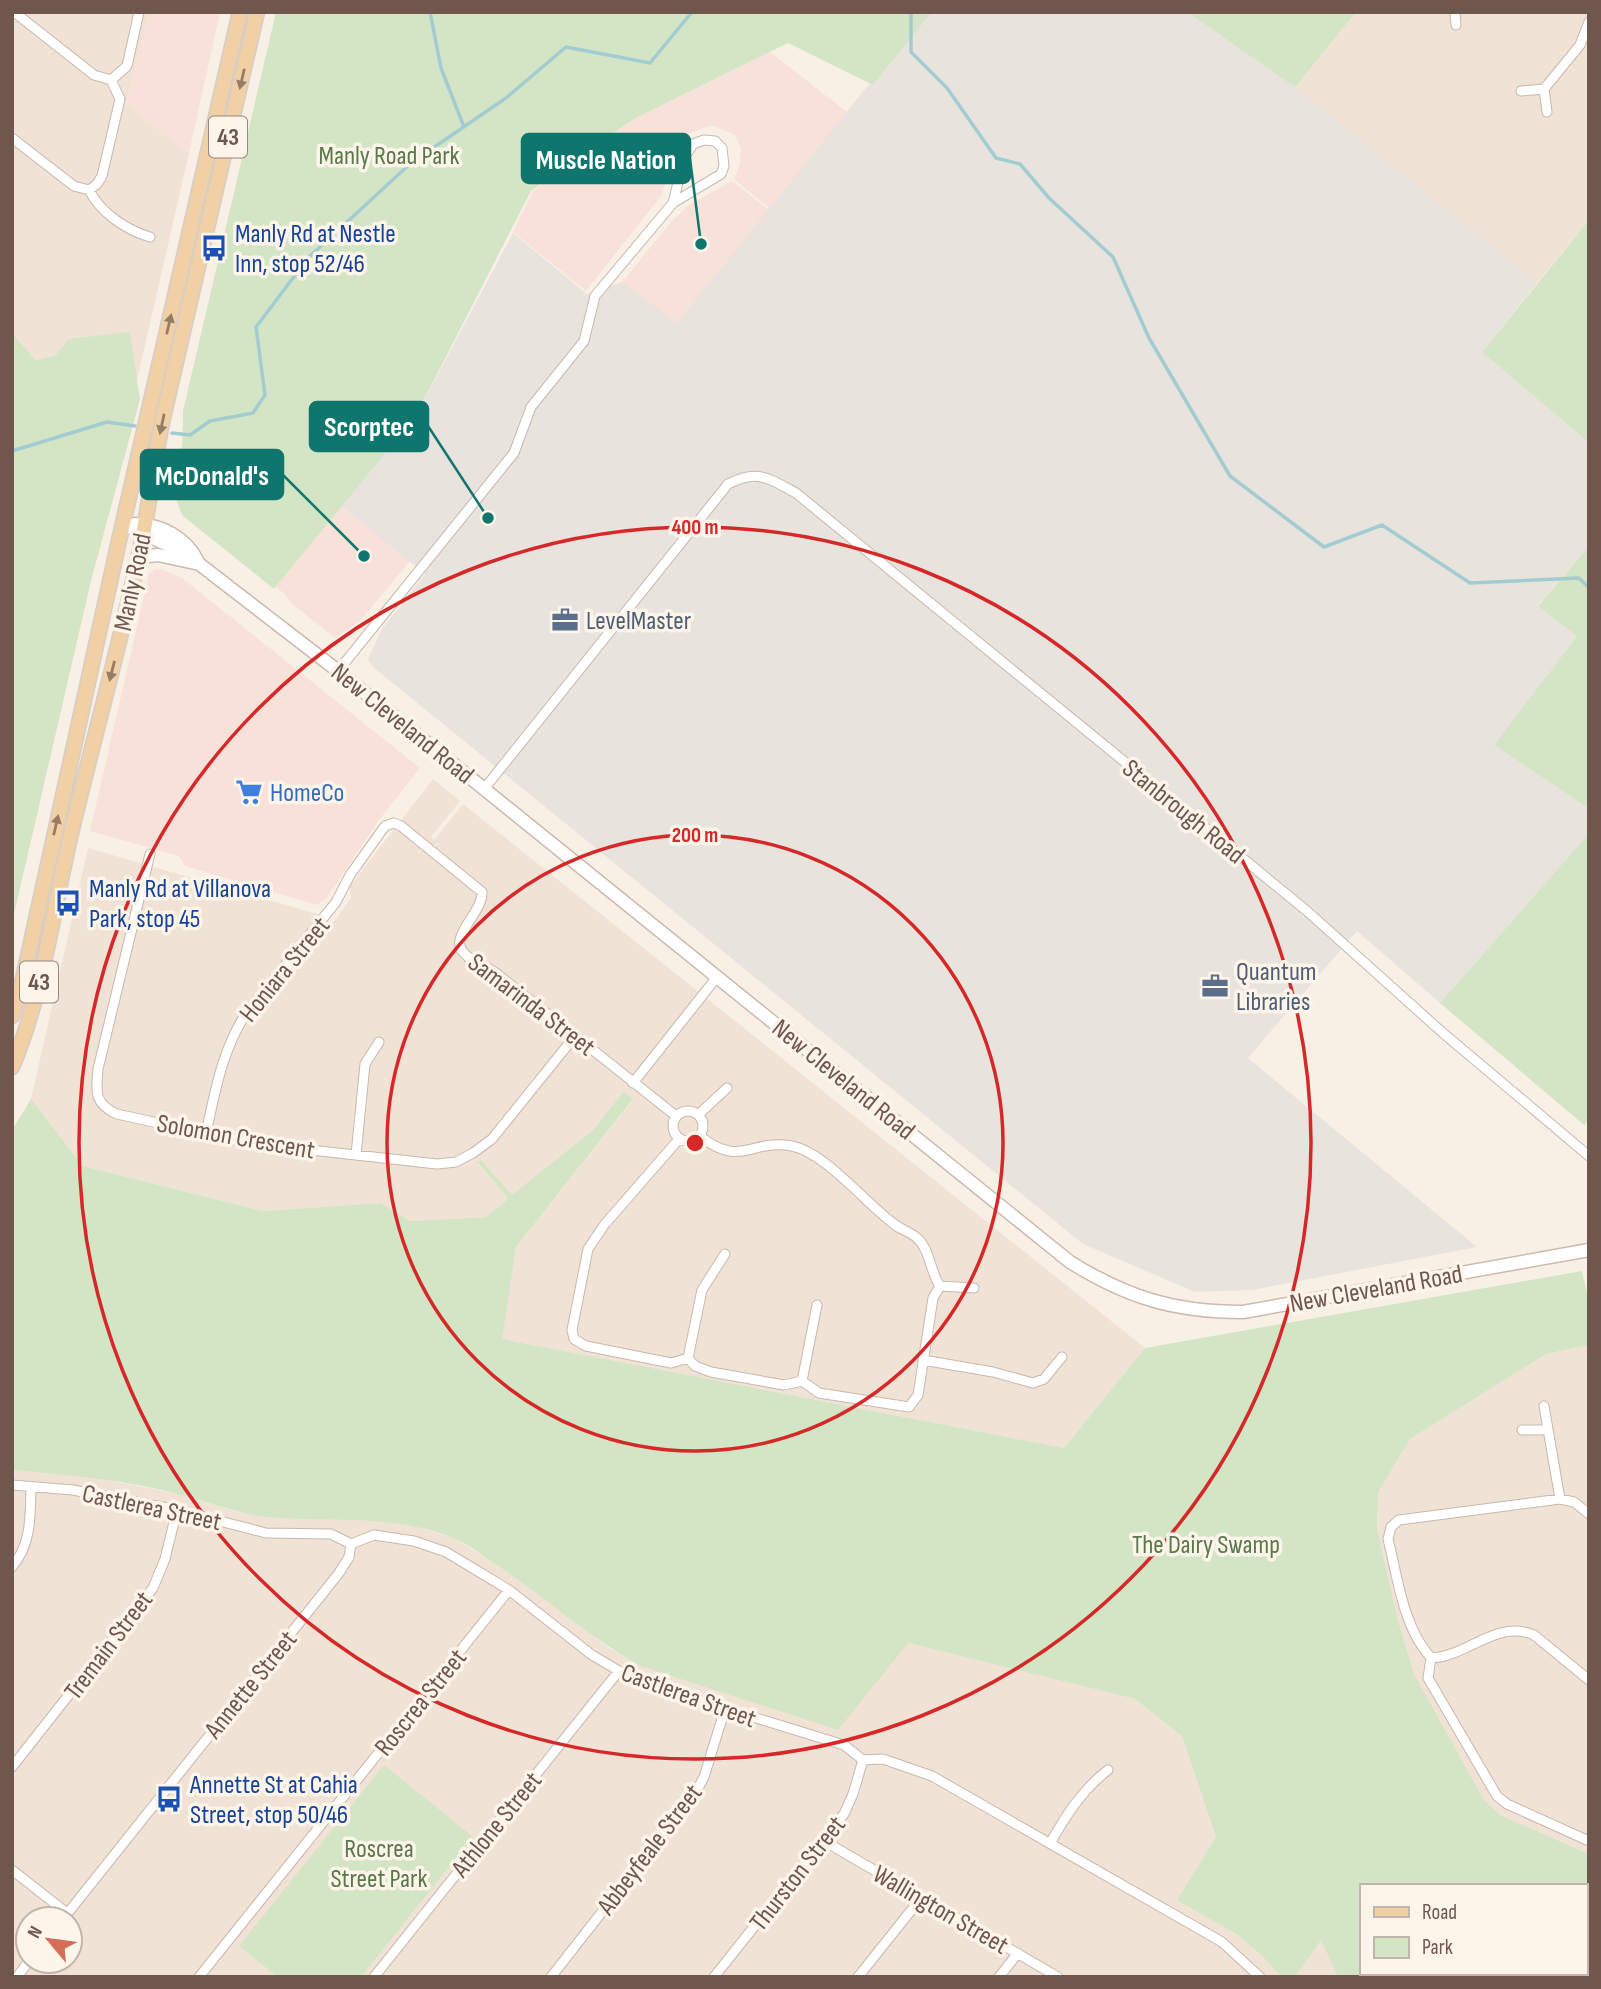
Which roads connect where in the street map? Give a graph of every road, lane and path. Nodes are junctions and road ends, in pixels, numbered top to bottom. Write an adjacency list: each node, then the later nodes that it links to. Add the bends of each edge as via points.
1 (14, 12): 8 (street, via 94,75)
2 (139, 12): 8 (street, via 127,66)
3 (240, 12): 16 (main road, Manly Road / 43, one-way to 3)
4 (257, 12): 17 (main road, Manly Road / 43, one-way to 17, via 163,418)
5 (1455, 12): 7 (street)
6 (1589, 22): 9 (street, via 1580,44)
7 (1456, 24)
8 (111, 80): 13 (street, via 120,99 102,176)
9 (1544, 89): 10 (street); 11 (street)
10 (1521, 91)
11 (1547, 112)
12 (12, 138): 13 (street, via 74,186)
13 (89, 190): 15 (street, via 96,204 133,232)
14 (673, 202): 14 (street, via 684,158 693,144 715,141 724,156 721,174); 20 (street, via 595,296 584,341 531,407 514,453)
15 (150, 237)
16 (123, 524): 17 (street, New Cleveland Road); 25 (main road, Manly Road / 43, one-way to 16)
17 (144, 528): 18 (main road, Manly Road / 43); 19 (street, New Cleveland Road, via 166,531 190,546)
18 (139, 557): 19 (street, New Cleveland Road, via 158,555); 28 (main road, Manly Road / 43, one-way to 28, via 36,995)
19 (199, 564): 20 (street, New Cleveland Road)
20 (338, 671): 21 (street, New Cleveland Road)
21 (484, 789): 24 (street, New Cleveland Road); 37 (street, Stanbrough Road, via 728,484 746,475 769,478 796,493 1307,911)
22 (394, 823): 26 (street, Samarinda Street, via 482,892 483,901 459,940 466,956 496,973); 33 (street, Honiara Street, via 385,826 336,902 234,1032 225,1051)
23 (150, 854): 33 (street, Solomon Crescent, via 98,1069 97,1090 106,1109 117,1114)
24 (717, 977): 29 (street); 38 (street, New Cleveland Road, via 1070,1262 1129,1294 1208,1312 1243,1312)
25 (12, 1016)
26 (575, 1036): 29 (street, Samarinda Street); 36 (street, Solomon Crescent, via 492,1139 473,1153 456,1162 437,1164)
27 (379, 1042): 36 (street, via 365,1064)
28 (12, 1067)
29 (633, 1083): 32 (street, Samarinda Street)
30 (727, 1088): 31 (street)
31 (698, 1115): 32 (street, via 690,1111); 34 (street, via 703,1127)
32 (676, 1116): 35 (street, via 673,1130)
33 (206, 1133): 36 (street, Solomon Crescent, via 248,1143)
34 (700, 1136): 35 (street, via 687,1142); 40 (street, via 729,1152 784,1145 813,1154 896,1226 918,1238)
35 (679, 1139): 43 (street, via 588,1249 572,1330 574,1339 586,1346 671,1363)
36 (356, 1155)
37 (1589, 1156)
38 (1589, 1250)
39 (725, 1254): 43 (street, via 702,1290)
40 (940, 1286): 41 (street); 45 (street, via 933,1298)
41 (974, 1288)
42 (817, 1305): 46 (street)
43 (688, 1357): 46 (street, via 695,1366 711,1372 784,1385)
44 (1062, 1357): 45 (street, via 1044,1379 1033,1382)
45 (923, 1360): 46 (street, via 918,1395 909,1407 819,1393)
46 (803, 1381)
47 (1544, 1406): 49 (street)
48 (1522, 1430): 49 (street)
49 (1548, 1430): 52 (street)
50 (12, 1485): 51 (street, Castlerea Street)
51 (31, 1487): 53 (street, Castlerea Street, via 73,1490); 56 (street, via 29,1535)
52 (1560, 1499): 54 (street, via 1574,1502); 58 (street, via 1399,1520 1391,1527 1388,1539 1406,1614 1421,1648)
53 (177, 1510): 55 (street, Castlerea Street, via 266,1533 321,1533); 63 (street, Tremain Street, via 153,1588)
54 (1589, 1514)
55 (351, 1544): 57 (street, Castlerea Street, via 374,1535 414,1541 446,1552); 71 (street, Annette Street, via 339,1573)
56 (12, 1567)
57 (509, 1590): 59 (street, Castlerea Street); 73 (street, Roscrea Street)
58 (1431, 1658): 60 (street, via 1444,1658 1497,1633 1523,1630); 66 (street, via 1428,1678 1497,1796)
59 (618, 1672): 61 (street, Castlerea Street); 74 (street, Athlone Street)
60 (1589, 1680)
61 (725, 1709): 62 (street, Castlerea Street, via 844,1745); 75 (street, Abbeyfeale Street, via 696,1792)
62 (863, 1760): 65 (street, Thurston Street, via 850,1802); 67 (street, Castlerea Street, via 883,1759 932,1776)
63 (12, 1767)
64 (1108, 1770): 67 (street, via 1092,1782)
65 (824, 1841): 69 (street, Wallington Street); 76 (street, Thurston Street)
66 (1589, 1841)
67 (1051, 1842): 80 (street, Castlerea Street, via 1222,1942)
68 (12, 1870): 70 (street)
69 (921, 1898): 72 (street, Wallington Street); 77 (street)
70 (52, 1905)
71 (74, 1905)
72 (1018, 1953): 78 (street); 79 (street, Wallington Street)
73 (199, 1977)
74 (374, 1977)
75 (551, 1977)
76 (714, 1977)
77 (858, 1977)
78 (999, 1977)
79 (1058, 1977)
80 (1261, 1977)

